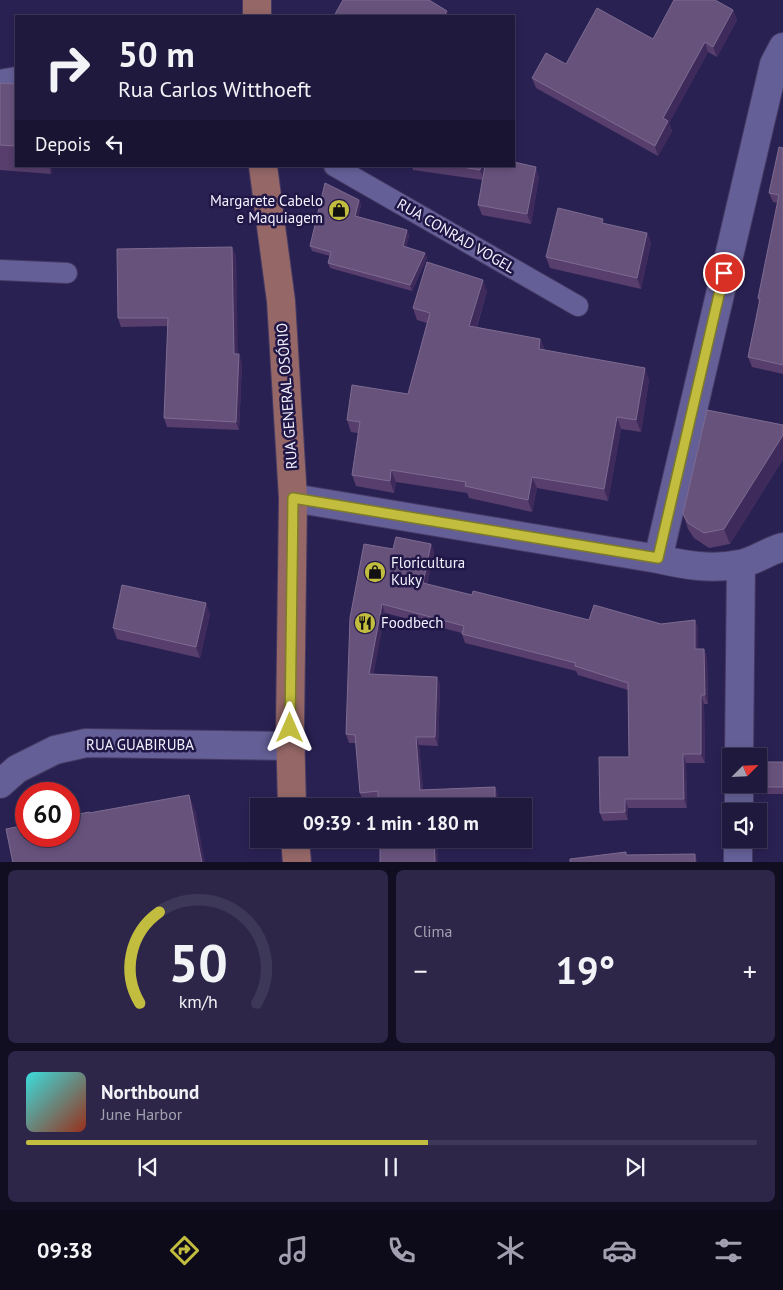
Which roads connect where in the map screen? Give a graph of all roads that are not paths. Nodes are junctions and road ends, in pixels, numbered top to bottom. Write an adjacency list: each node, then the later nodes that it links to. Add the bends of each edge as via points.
1 (257, 0): 2 (main road)
2 (256, 15)
3 (783, 47): 13 (street, via 774,64)
4 (15, 77): 5 (lane)
5 (0, 80)
6 (263, 167): 11 (main road, RUA GENERAL OSÓRIO, via 280,301)
7 (336, 167): 10 (lane, RUA CONRAD VOGEL)
8 (0, 270): 9 (lane)
9 (67, 273)
10 (578, 306)
11 (293, 498): 13 (street); 15 (main road, RUA GENERAL OSÓRIO)
12 (783, 547): 14 (street)
13 (658, 558): 14 (street, via 688,566)
14 (741, 564): 16 (street)
15 (292, 746): 17 (street, RUA GUABIRUBA, via 86,743 55,750 17,769); 18 (main road, RUA GENERAL OSÓRIO)
16 (739, 748)
17 (0, 784)
18 (292, 798)
19 (296, 848): 21 (main road)
20 (738, 848): 22 (street)
21 (297, 862)
22 (738, 862)

